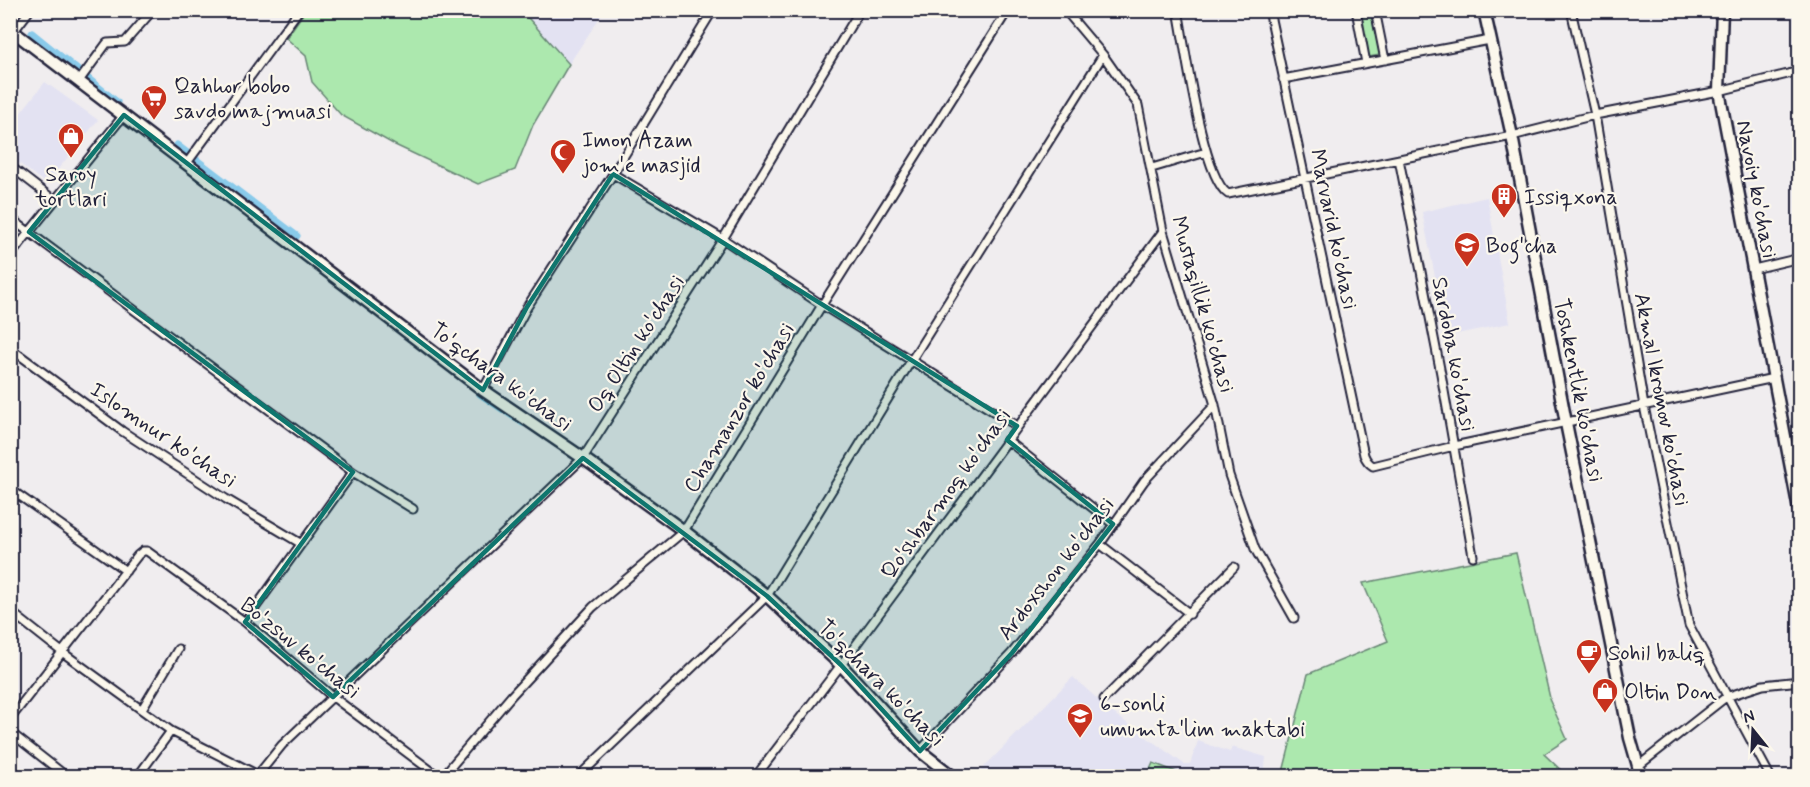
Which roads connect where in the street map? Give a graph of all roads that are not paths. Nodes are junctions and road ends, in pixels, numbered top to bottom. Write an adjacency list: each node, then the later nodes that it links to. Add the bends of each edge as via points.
1 (30, 10): 15 (street)
2 (153, 10): 22 (street, via 125,42 107,44)
3 (299, 10): 29 (street)
4 (713, 10): 32 (street)
5 (860, 10): 38 (street, Oq Oltin ko'chasi)
6 (1008, 10): 42 (street, Chamanzor ko'chasi)
7 (1065, 10): 17 (street, Mustaqillik ko'chasi)
8 (1178, 10): 27 (street)
9 (1269, 10): 21 (street, Marvarid ko'chasi)
10 (1356, 10): 19 (street)
11 (1375, 10): 18 (street)
12 (1484, 10): 16 (street, Toshkentlik ko'chasi)
13 (1571, 10): 25 (street, Akmal Ikromov ko'chasi)
14 (1722, 10): 23 (street, Navoiy ko'chasi)
15 (12, 30): 22 (street, To'qchara ko'chasi)
16 (1490, 40): 18 (street); 26 (street, Toshkentlik ko'chasi)
17 (1103, 55): 31 (street, Mustaqillik ko'chasi, via 1138,105); 44 (street)
18 (1385, 60): 19 (street)
19 (1366, 63): 21 (street)
20 (1800, 71): 23 (street)
21 (1283, 80): 33 (street, Marvarid ko'chasi)
22 (80, 81): 24 (street, To'qchara ko'chasi)
23 (1719, 91): 25 (street); 41 (street, Navoiy ko'chasi)
24 (124, 116): 29 (street, To'qchara ko'chasi); 34 (street)
25 (1594, 116): 26 (street); 48 (street, Akmal Ikromov ko'chasi)
26 (1512, 136): 28 (street); 49 (street, Toshkentlik ko'chasi)
27 (1206, 152): 31 (street); 33 (street, via 1228,194)
28 (1399, 159): 33 (street); 52 (street, Sardoba ko'chasi)
29 (187, 163): 46 (street, To'qchara ko'chasi)
30 (10, 166): 34 (street)
31 (1152, 168): 36 (street, Mustaqillik ko'chasi)
32 (613, 174): 38 (street); 46 (street, via 527,307)
33 (1306, 178): 52 (street, Marvarid ko'chasi, via 1366,461 1373,466)
34 (54, 200): 37 (street)
35 (10, 218): 37 (street)
36 (1162, 231): 47 (street, Mustaqillik ko'chasi); 50 (street, Qo'shbarmoq ko'chasi)
37 (28, 232): 39 (street); 54 (street)
38 (723, 239): 42 (street); 53 (street, Oq Oltin ko'chasi)
39 (10, 256)
40 (1800, 258): 41 (street)
41 (1754, 269): 45 (street, Navoiy ko'chasi)
42 (822, 305): 44 (street); 60 (street, Chamanzor ko'chasi)
43 (10, 348): 61 (street, Islomnur ko'chasi, via 122,430)
44 (911, 361): 50 (street); 66 (street)
45 (1774, 378): 48 (street); 56 (street, Navoiy ko'chasi)
46 (483, 390): 53 (street, To'qchara ko'chasi)
47 (1215, 405): 59 (street, Ardoxshon ko'chasi, via 1144,482); 69 (street, Mustaqillik ko'chasi, via 1229,475 1255,549)
48 (1644, 406): 49 (street); 76 (street, Akmal Ikromov ko'chasi, via 1689,625)
49 (1566, 423): 52 (street); 83 (street, Toshkentlik ko'chasi)
50 (1017, 426): 51 (street, Qo'shbarmoq ko'chasi)
51 (1006, 440): 59 (street); 73 (street, Qo'shbarmoq ko'chasi)
52 (1454, 446): 63 (street, Sardoba ko'chasi)
53 (583, 458): 60 (street, To'qchara ko'chasi); 75 (street, Oq Oltin ko'chasi)
54 (353, 472): 57 (street); 61 (street)
55 (10, 489): 65 (street)
56 (1798, 499): 58 (street, Navoiy ko'chasi)
57 (413, 509)
58 (1800, 515)
59 (1113, 524): 62 (street, Ardoxshon ko'chasi)
60 (684, 531): 66 (street, To'qchara ko'chasi); 88 (street, Chamanzor ko'chasi, via 593,607)
61 (300, 543): 70 (street)
62 (1100, 544): 68 (street); 82 (street, Ardoxshon ko'chasi, via 1012,653)
63 (1473, 556)
64 (1234, 567): 68 (street)
65 (126, 571): 70 (street, Bo'zsuv ko'chasi, via 140,552 147,551); 72 (street)
66 (768, 596): 73 (street, To'qchara ko'chasi); 89 (street)
67 (10, 611): 72 (street)
68 (1190, 614): 77 (street)
69 (1294, 618)
70 (245, 622): 75 (street, Bo'zsuv ko'chasi)
71 (178, 649): 78 (street)
72 (62, 652): 78 (street); 79 (street)
73 (841, 665): 82 (street, To'qchara ko'chasi); 90 (street, Qo'shbarmoq ko'chasi)
74 (1800, 681): 76 (street, via 1763,685)
75 (333, 697): 84 (street, Oq Oltin ko'chasi, via 282,745); 87 (street, Bo'zsuv ko'chasi)
76 (1726, 698): 83 (street); 92 (street, Akmal Ikromov ko'chasi)
77 (1104, 699)
78 (142, 709): 80 (street)
79 (10, 719)
80 (171, 731): 84 (street); 86 (street)
81 (10, 732): 85 (street)
82 (920, 751): 91 (street, To'qchara ko'chasi)
83 (1639, 772)
84 (257, 776)
85 (66, 777)
86 (138, 777)
87 (438, 777)
88 (442, 777)
89 (579, 777)
90 (756, 777)
91 (952, 777)
92 (1770, 777)

